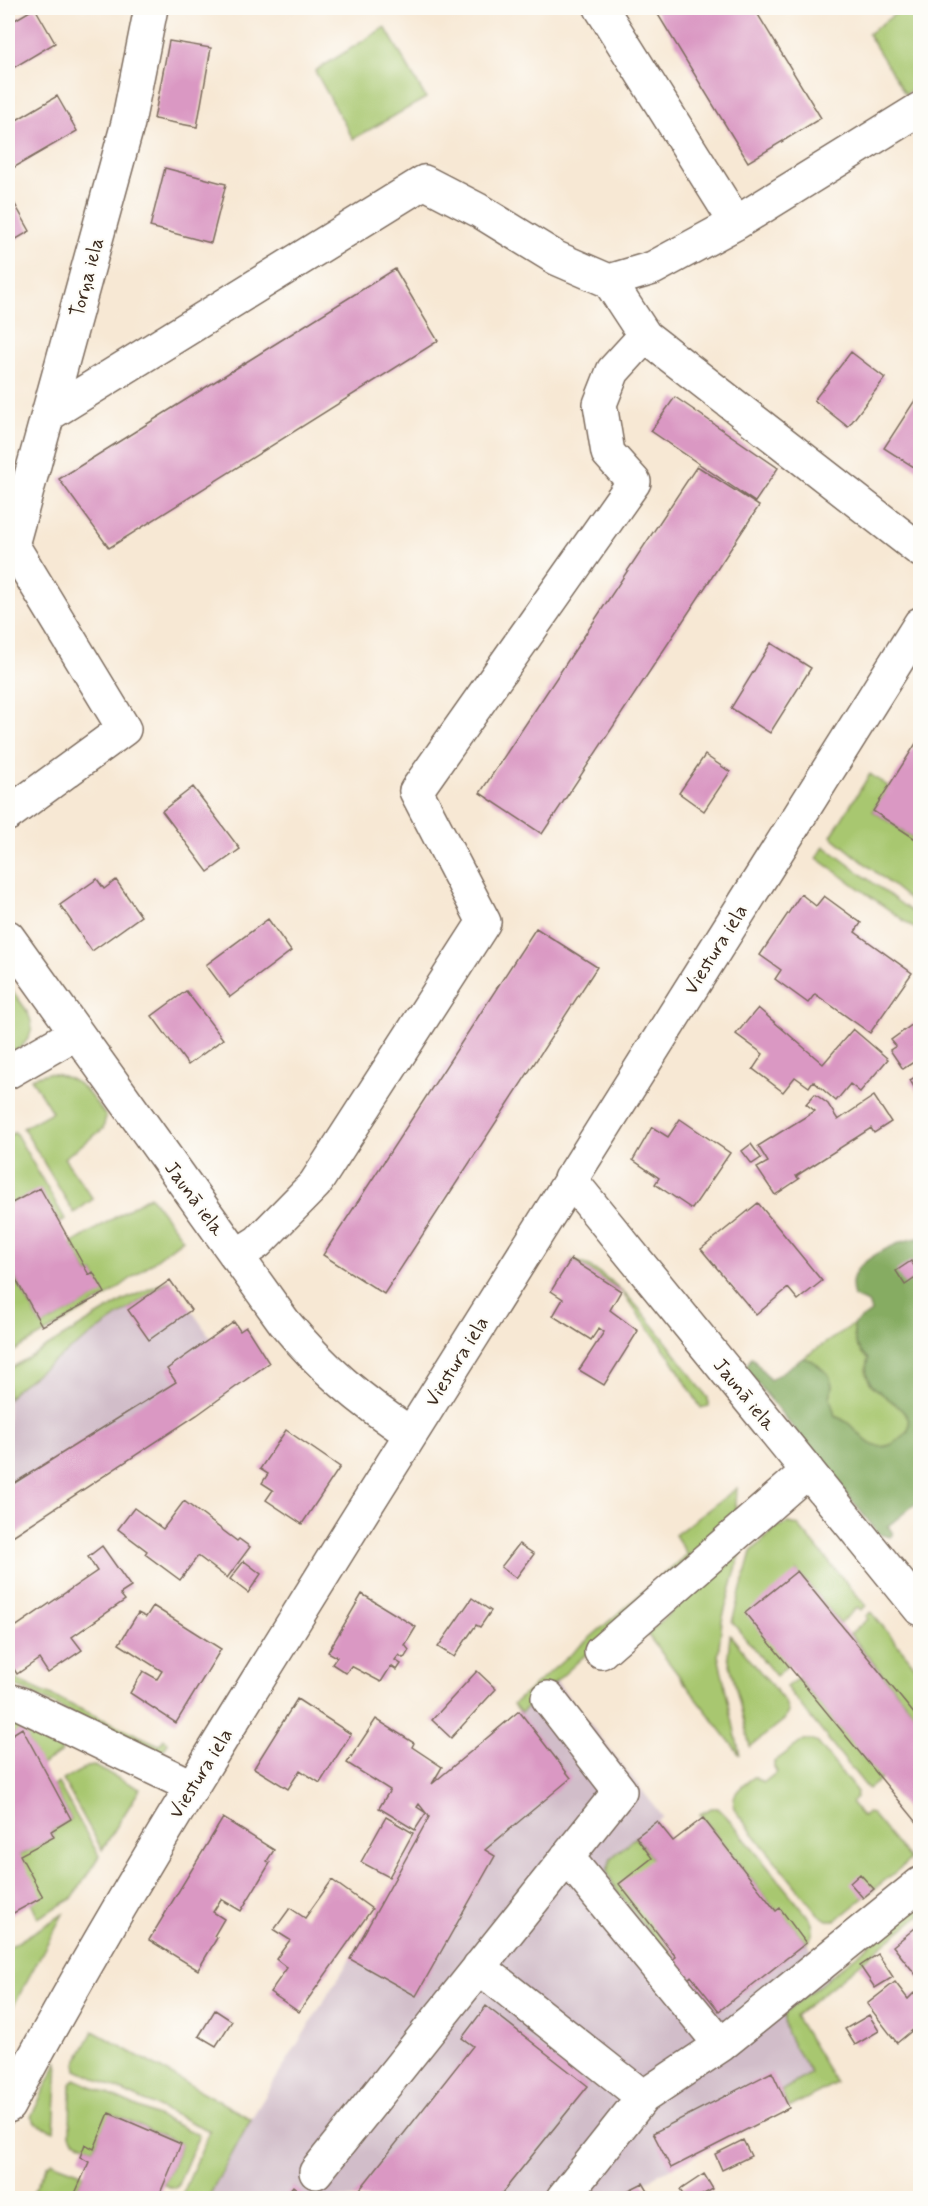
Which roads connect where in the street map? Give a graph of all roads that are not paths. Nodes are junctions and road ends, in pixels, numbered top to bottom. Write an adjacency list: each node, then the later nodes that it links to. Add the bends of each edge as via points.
1 (152, 8): 7 (street, Torņa iela, via 128,123)
2 (600, 8): 4 (street)
3 (921, 109): 4 (street)
4 (735, 223): 5 (street, via 652,268)
5 (609, 281): 6 (street); 7 (street, via 556,258 424,182)
6 (645, 336): 9 (street); 16 (street, via 613,371 600,404 608,453 633,482 416,791 484,922 315,1184 258,1242)
7 (48, 416): 8 (street, Torņa iela)
8 (10, 542): 11 (street, via 124,729)
9 (921, 550)
10 (921, 624): 15 (street, Viestura iela)
11 (8, 814)
12 (8, 937): 13 (street, Jaunā iela)
13 (76, 1033): 14 (street); 16 (street, Jaunā iela)
14 (8, 1072)
15 (570, 1179): 17 (street, Viestura iela); 18 (street, Jaunā iela)
16 (236, 1256): 17 (street, Jaunā iela, via 309,1350 351,1391)
17 (411, 1434): 23 (street, Viestura iela)
18 (808, 1472): 19 (street, Jaunā iela); 20 (street)
19 (921, 1609)
20 (601, 1652)
21 (548, 1698): 24 (street, via 620,1791)
22 (8, 1700): 23 (street)
23 (191, 1786): 29 (street, Viestura iela, via 69,1992)
24 (567, 1857): 26 (street); 27 (street)
25 (921, 1884): 27 (street)
26 (479, 1967): 28 (street); 30 (street)
27 (721, 2045): 28 (street)
28 (643, 2097): 31 (street)
29 (8, 2106)
30 (316, 2172)
31 (563, 2199)

